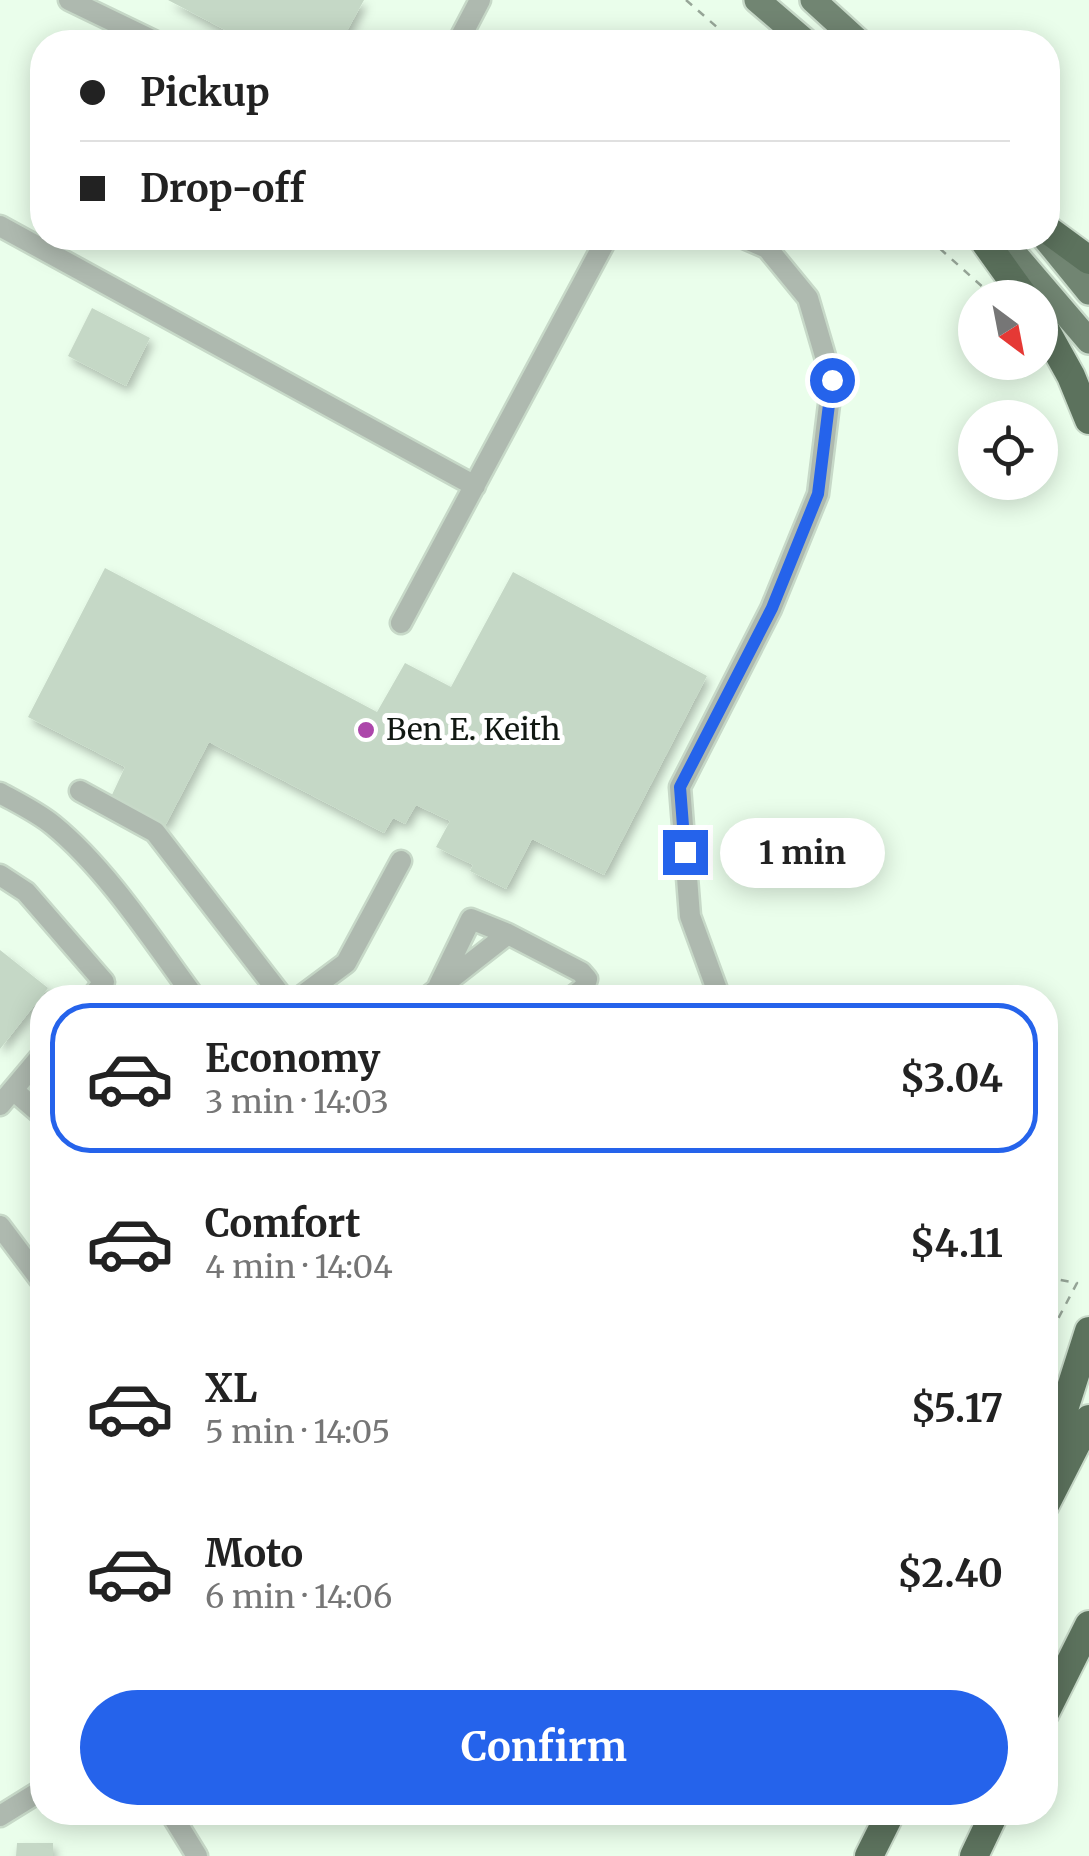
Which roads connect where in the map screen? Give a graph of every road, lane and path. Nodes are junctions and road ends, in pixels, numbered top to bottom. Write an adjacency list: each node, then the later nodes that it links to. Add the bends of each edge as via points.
1 (69, 0): 6 (street)
2 (480, 0): 7 (street)
3 (686, 0): 8 (path)
4 (757, 0): 9 (main road)
5 (813, 0): 10 (main road)
6 (131, 30)
7 (464, 30)
8 (720, 30)
9 (792, 30)
10 (846, 30)
11 (0, 226): 13 (street)
12 (1060, 239): 21 (highway)
13 (30, 242)
14 (44, 250): 28 (street)
15 (601, 250): 28 (street)
16 (769, 250): 42 (street, via 808,298 832,380 818,494 772,608 680,787 690,916)
17 (941, 250): 22 (path)
18 (991, 250): 23 (highway)
19 (1012, 250): 25 (main road)
20 (1055, 250): 24 (main road)
21 (1089, 260)
22 (974, 280)
23 (1012, 280)
24 (1089, 292)
25 (1089, 341)
26 (1058, 353): 27 (highway)
27 (1089, 420)
28 (474, 486): 29 (street)
29 (402, 623)
30 (80, 791): 37 (street, via 155,832)
31 (0, 793): 36 (street, via 51,824 88,859)
32 (401, 861): 38 (street, via 346,963)
33 (0, 874): 35 (street, via 26,892)
34 (508, 934): 39 (street, via 472,919); 40 (street); 41 (street, via 581,972)
35 (102, 985)
36 (186, 985)
37 (273, 985)
38 (316, 985)
39 (437, 985)
40 (443, 985)
41 (585, 985)
42 (715, 985)
43 (30, 1069): 44 (street)
44 (6, 1098): 45 (street)
45 (30, 1110)
46 (0, 1226): 47 (street)
47 (30, 1266)
48 (1058, 1279): 49 (path, via 1077,1283)
49 (1058, 1319)
50 (1089, 1331): 52 (highway)
51 (1089, 1419): 53 (highway)
52 (1058, 1428)
53 (1058, 1479)
54 (1089, 1625): 55 (highway)
55 (1058, 1687)
56 (30, 1797): 57 (street)
57 (0, 1816)
58 (178, 1825): 61 (street)
59 (884, 1825): 62 (highway)
60 (989, 1825): 63 (highway)
61 (197, 1856)
62 (869, 1856)
63 (974, 1856)

